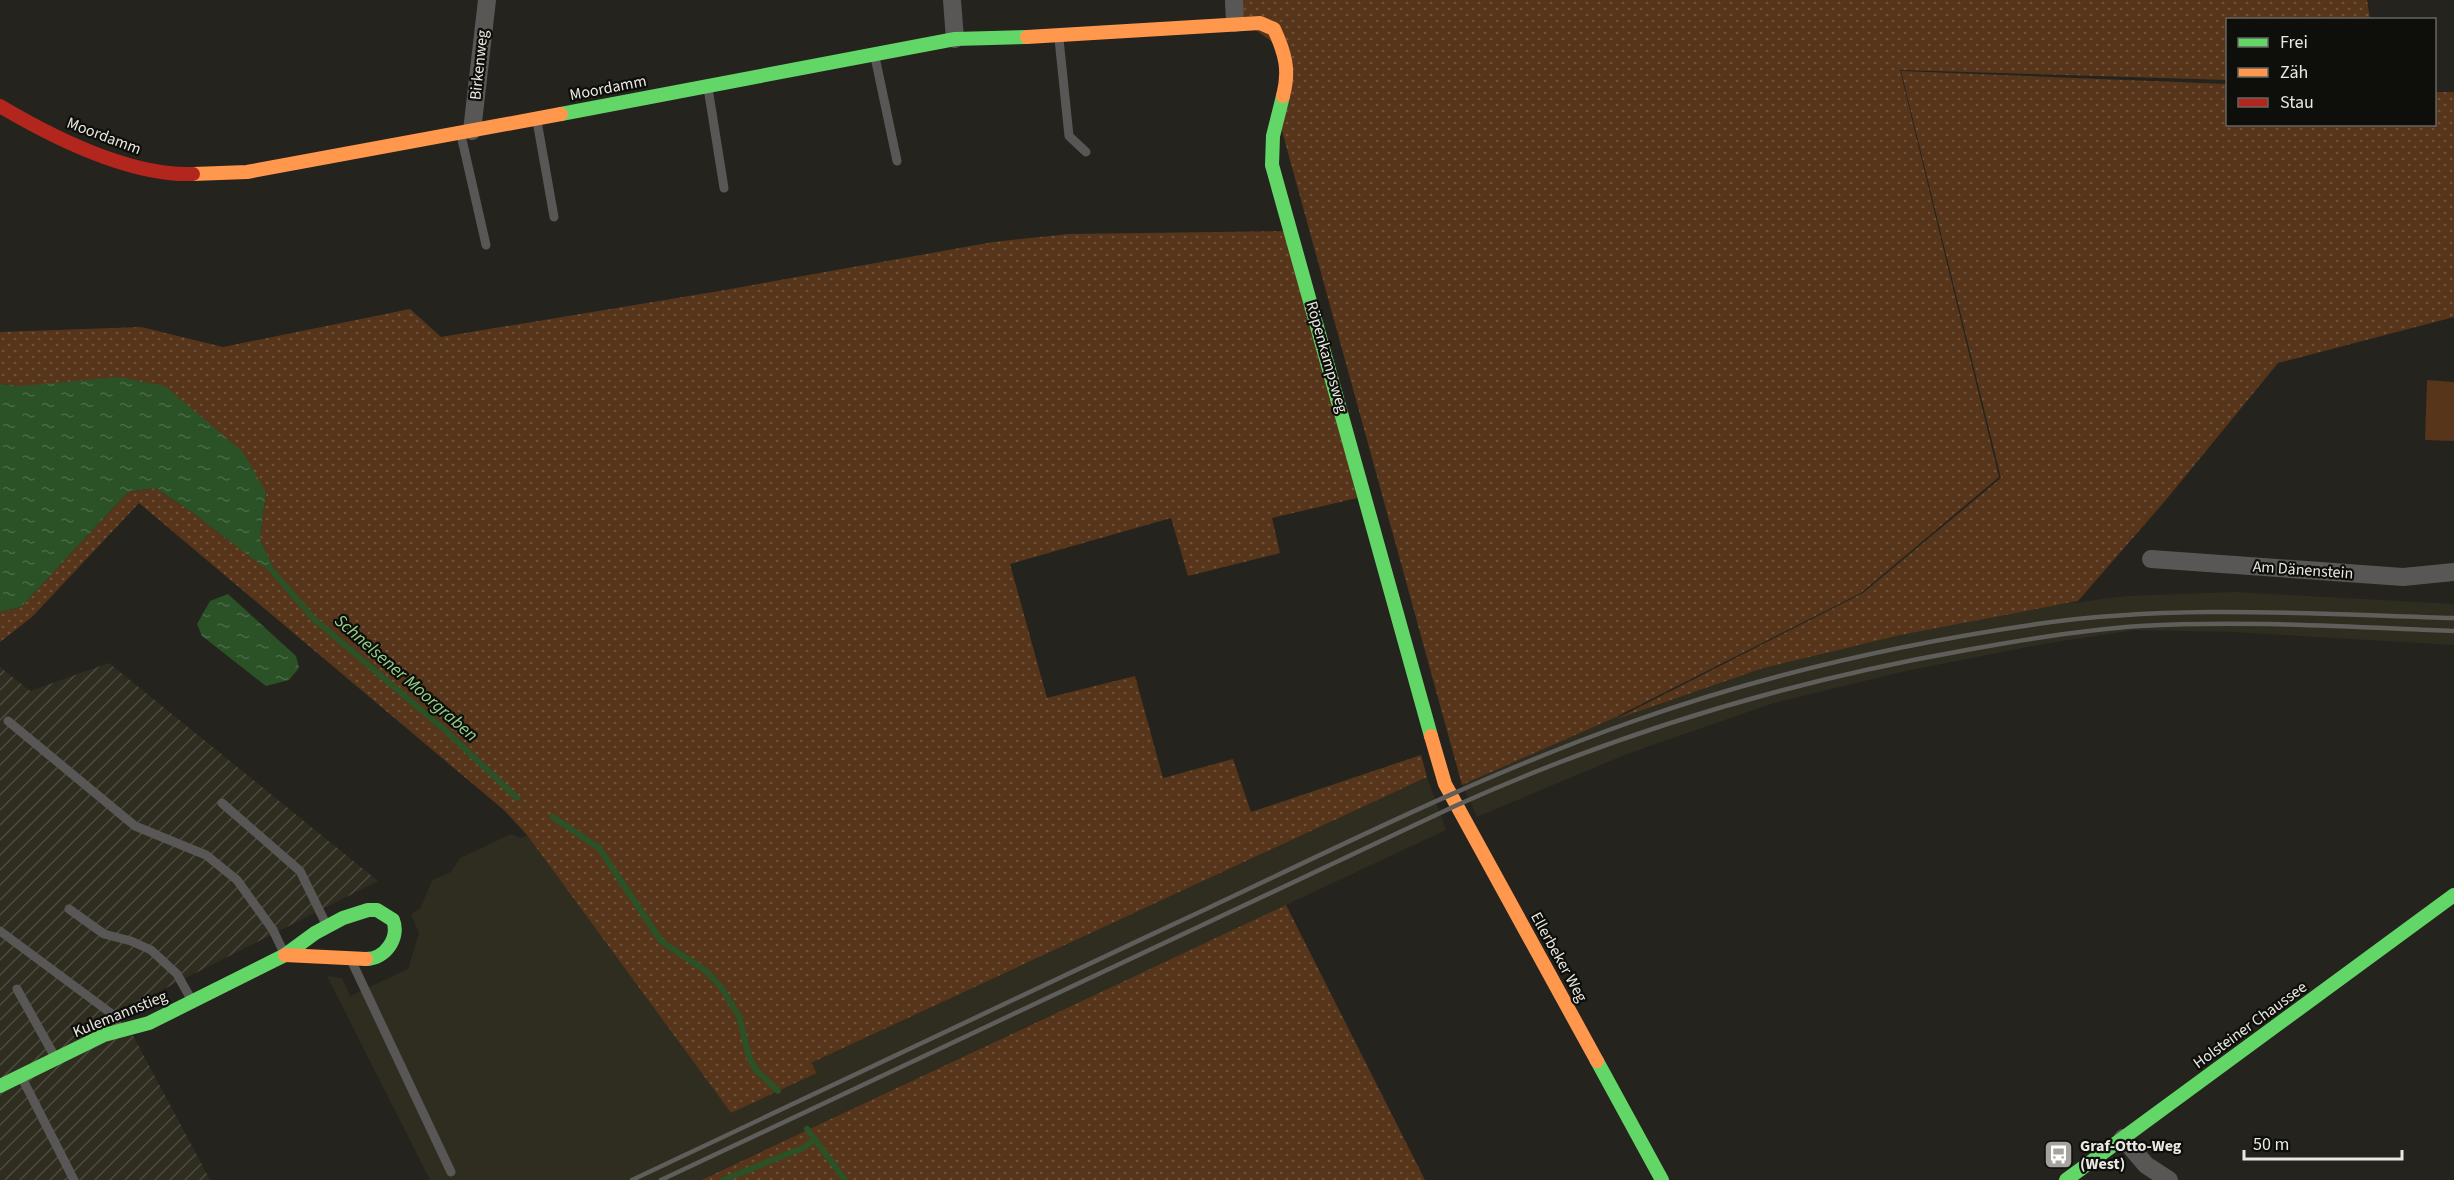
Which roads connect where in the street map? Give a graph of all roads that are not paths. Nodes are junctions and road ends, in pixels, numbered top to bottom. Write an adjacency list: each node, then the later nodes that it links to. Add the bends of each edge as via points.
1 (487, 0): 11 (street, Birkenweg)
2 (952, 0): 6 (street)
3 (1234, 0): 4 (street)
4 (1235, 23): 5 (street, Moordamm); 20 (street, Röpenkampsweg, via 1260,23 1274,29 1287,59 1287,81 1274,136 1272,165)
5 (1058, 36): 6 (street, Moordamm); 12 (lane, via 1069,136)
6 (955, 39): 7 (street, Moordamm)
7 (875, 55): 8 (street, Moordamm); 13 (lane)
8 (708, 86): 10 (street, Moordamm); 14 (lane)
9 (0, 106): 11 (street, Moordamm, via 31,124 112,159 182,174 247,172)
10 (536, 119): 11 (street, Moordamm); 15 (lane)
11 (466, 132): 16 (lane)
12 (1086, 152)
13 (897, 161)
14 (724, 188)
15 (554, 217)
16 (486, 245)
17 (2151, 559): 18 (street, Am Dänenstein, via 2403,577)
18 (2454, 572)
19 (8, 721): 26 (lane, via 135,826 206,855 237,880 273,930)
20 (1435, 747): 37 (street, Ellerbeker Weg, via 1455,806)
21 (222, 803): 24 (lane, via 300,872)
22 (2454, 896): 34 (street, Holsteiner Chaussee)
23 (69, 909): 29 (lane, via 104,934 151,950 177,974)
24 (327, 927): 26 (street, Kulemannstieg, via 300,941); 27 (street, Kulemannstieg, via 371,910 391,921 395,939 391,947 370,959)
25 (0, 931): 30 (lane, via 112,1014)
26 (285, 955): 27 (street, Kulemannstieg); 29 (street, Kulemannstieg)
27 (351, 959): 35 (lane)
28 (16, 989): 31 (lane)
29 (192, 1001): 30 (street, Kulemannstieg, via 149,1023)
30 (121, 1030): 31 (street, Kulemannstieg)
31 (56, 1059): 32 (street, Kulemannstieg)
32 (21, 1076): 33 (street, Kulemannstieg); 36 (lane)
33 (0, 1086)
34 (2123, 1138): 38 (street, Holsteiner Chaussee); 39 (street, via 2146,1165)
35 (451, 1172)
36 (74, 1180)
37 (1662, 1180)
38 (2066, 1180)
39 (2169, 1180)

